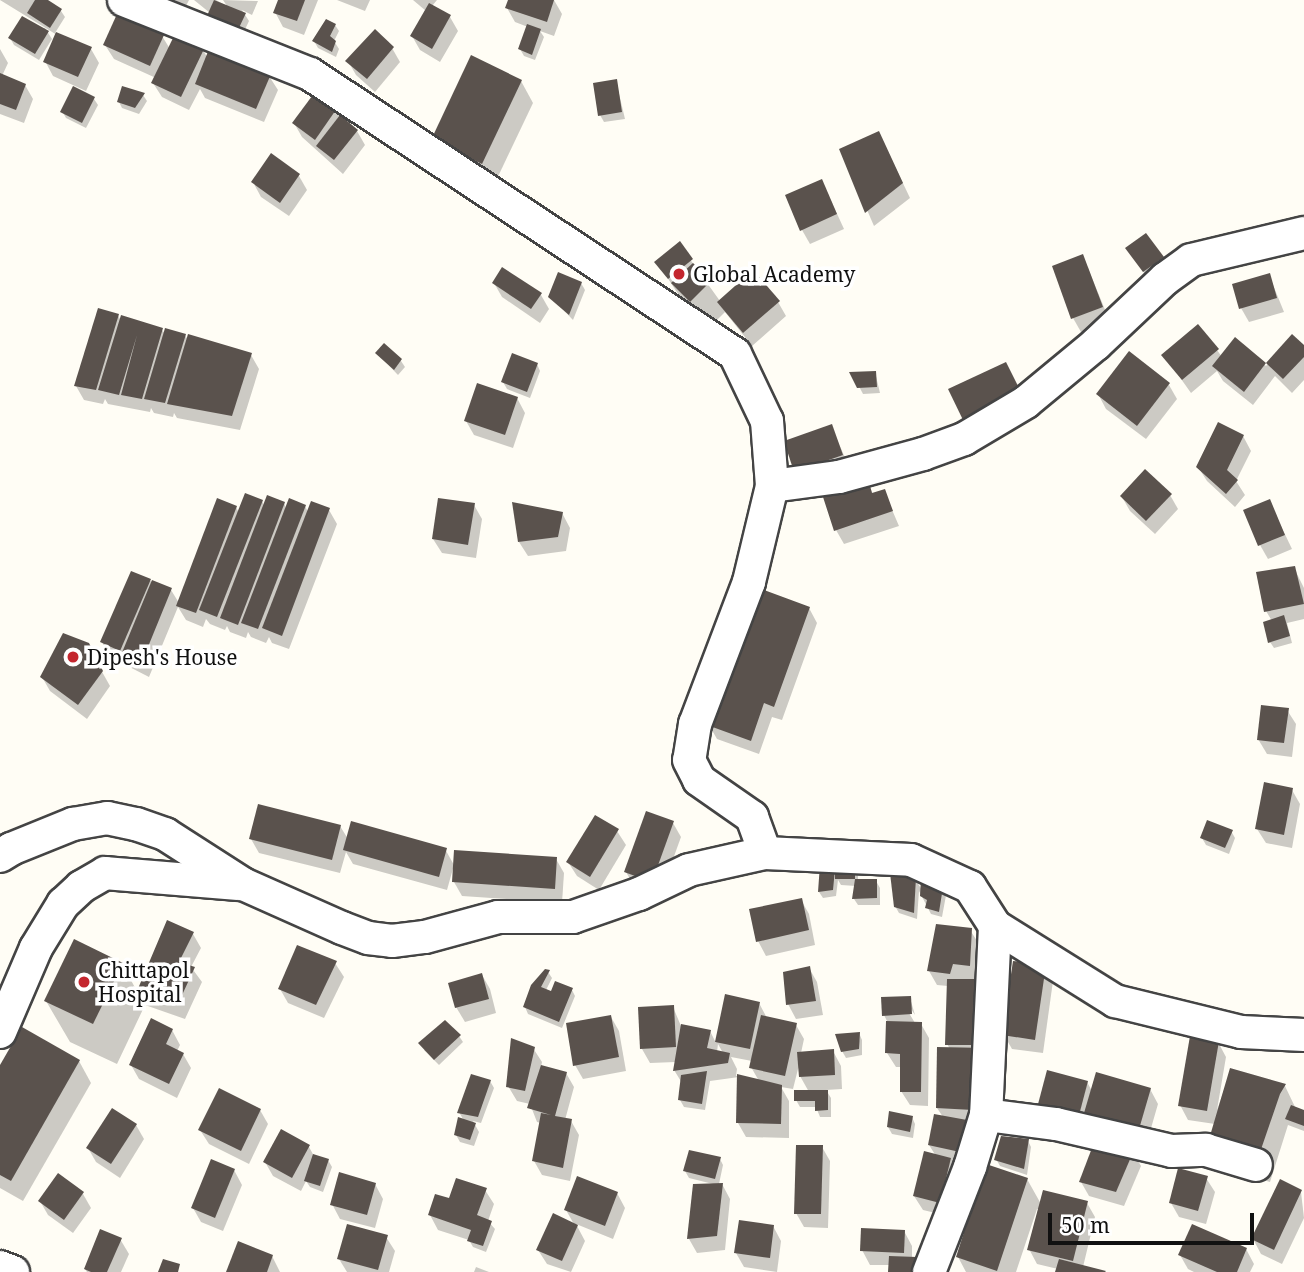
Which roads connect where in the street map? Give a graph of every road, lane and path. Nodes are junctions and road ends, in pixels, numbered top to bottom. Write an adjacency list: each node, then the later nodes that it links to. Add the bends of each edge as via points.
1 (124, 0): 3 (street, via 310,74 735,354 767,421)
2 (1304, 233): 3 (street, via 1191,260 1026,402 964,439 839,477)
3 (772, 486): 4 (street, via 749,582 695,724 689,760 699,780 752,817)
4 (765, 853): 6 (street, via 689,870 639,894 573,916 498,917 393,941 368,938); 7 (street, via 911,860 970,887)
5 (0, 856): 6 (street, via 73,824 107,818 165,834)
6 (243, 884): 8 (street, via 105,873 81,887 63,904 36,948)
7 (995, 926): 9 (street, via 1115,1001 1241,1032); 10 (street)
8 (0, 1032)
9 (1304, 1035)
10 (986, 1115): 11 (street, via 1056,1124 1172,1151 1206,1150); 14 (street)
11 (1256, 1165)
12 (0, 1267): 13 (street)
13 (13, 1272)
14 (929, 1272)

